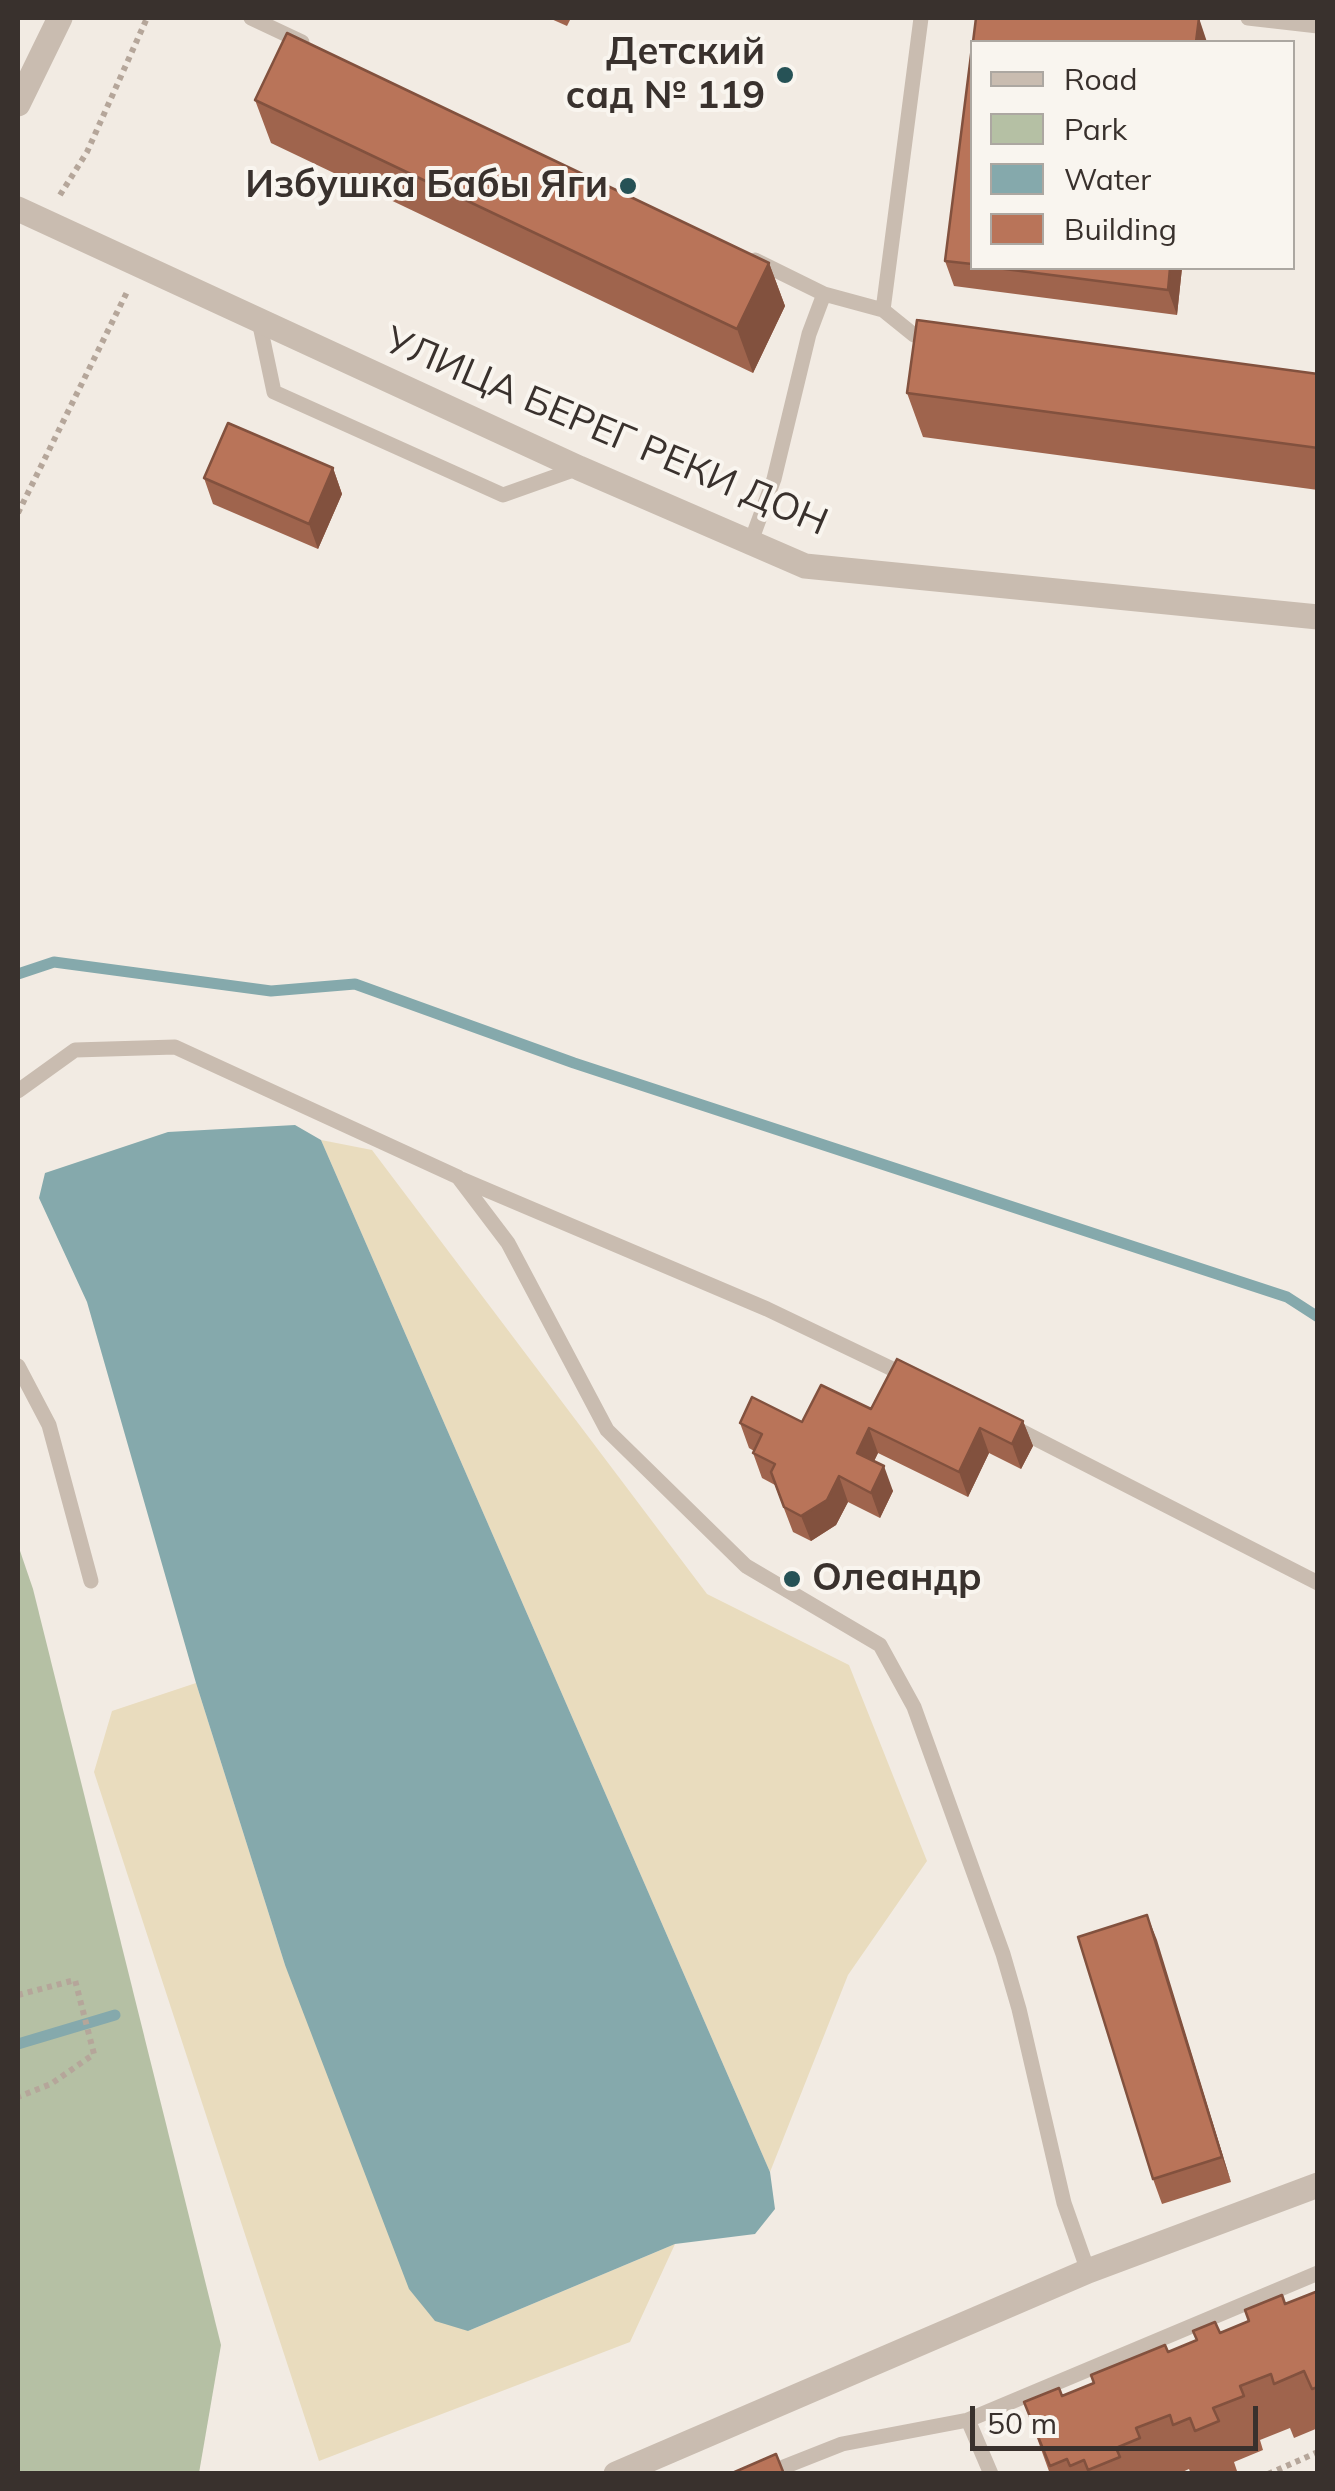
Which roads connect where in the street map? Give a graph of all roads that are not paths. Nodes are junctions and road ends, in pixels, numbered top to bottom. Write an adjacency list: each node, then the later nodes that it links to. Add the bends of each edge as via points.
1 (60, 18): 7 (street)
2 (251, 18): 6 (lane)
3 (921, 18): 11 (lane)
4 (1248, 18): 5 (lane)
5 (1318, 26)
6 (322, 52)
7 (18, 104)
8 (18, 209): 12 (street, УЛИЦА БЕРЕГ РЕКИ ДОН)
9 (735, 250): 10 (lane)
10 (824, 294): 11 (lane); 15 (lane)
11 (884, 310): 13 (lane, via 914,335)
12 (259, 321): 14 (street, УЛИЦА БЕРЕГ РЕКИ ДОН); 14 (lane, via 274,392 503,495)
13 (953, 348)
14 (579, 468): 15 (street, УЛИЦА БЕРЕГ РЕКИ ДОН)
15 (750, 544): 16 (street, УЛИЦА БЕРЕГ РЕКИ ДОН, via 805,566)
16 (1318, 616)
17 (18, 1091): 18 (lane, via 75,1050 175,1047)
18 (458, 1177): 20 (lane); 25 (lane, via 508,1244 606,1430 746,1566 880,1646 914,1708 1002,1954 1064,2203)
19 (18, 1366): 22 (lane, via 49,1425)
20 (921, 1382)
21 (990, 1415): 23 (lane)
22 (92, 1581)
23 (1318, 1583)
24 (1318, 2184): 25 (street)
25 (1088, 2271): 28 (street)
26 (1318, 2273): 27 (lane)
27 (968, 2420): 29 (lane, via 842,2444); 30 (lane)
28 (616, 2474)
29 (766, 2474)
30 (991, 2474)

